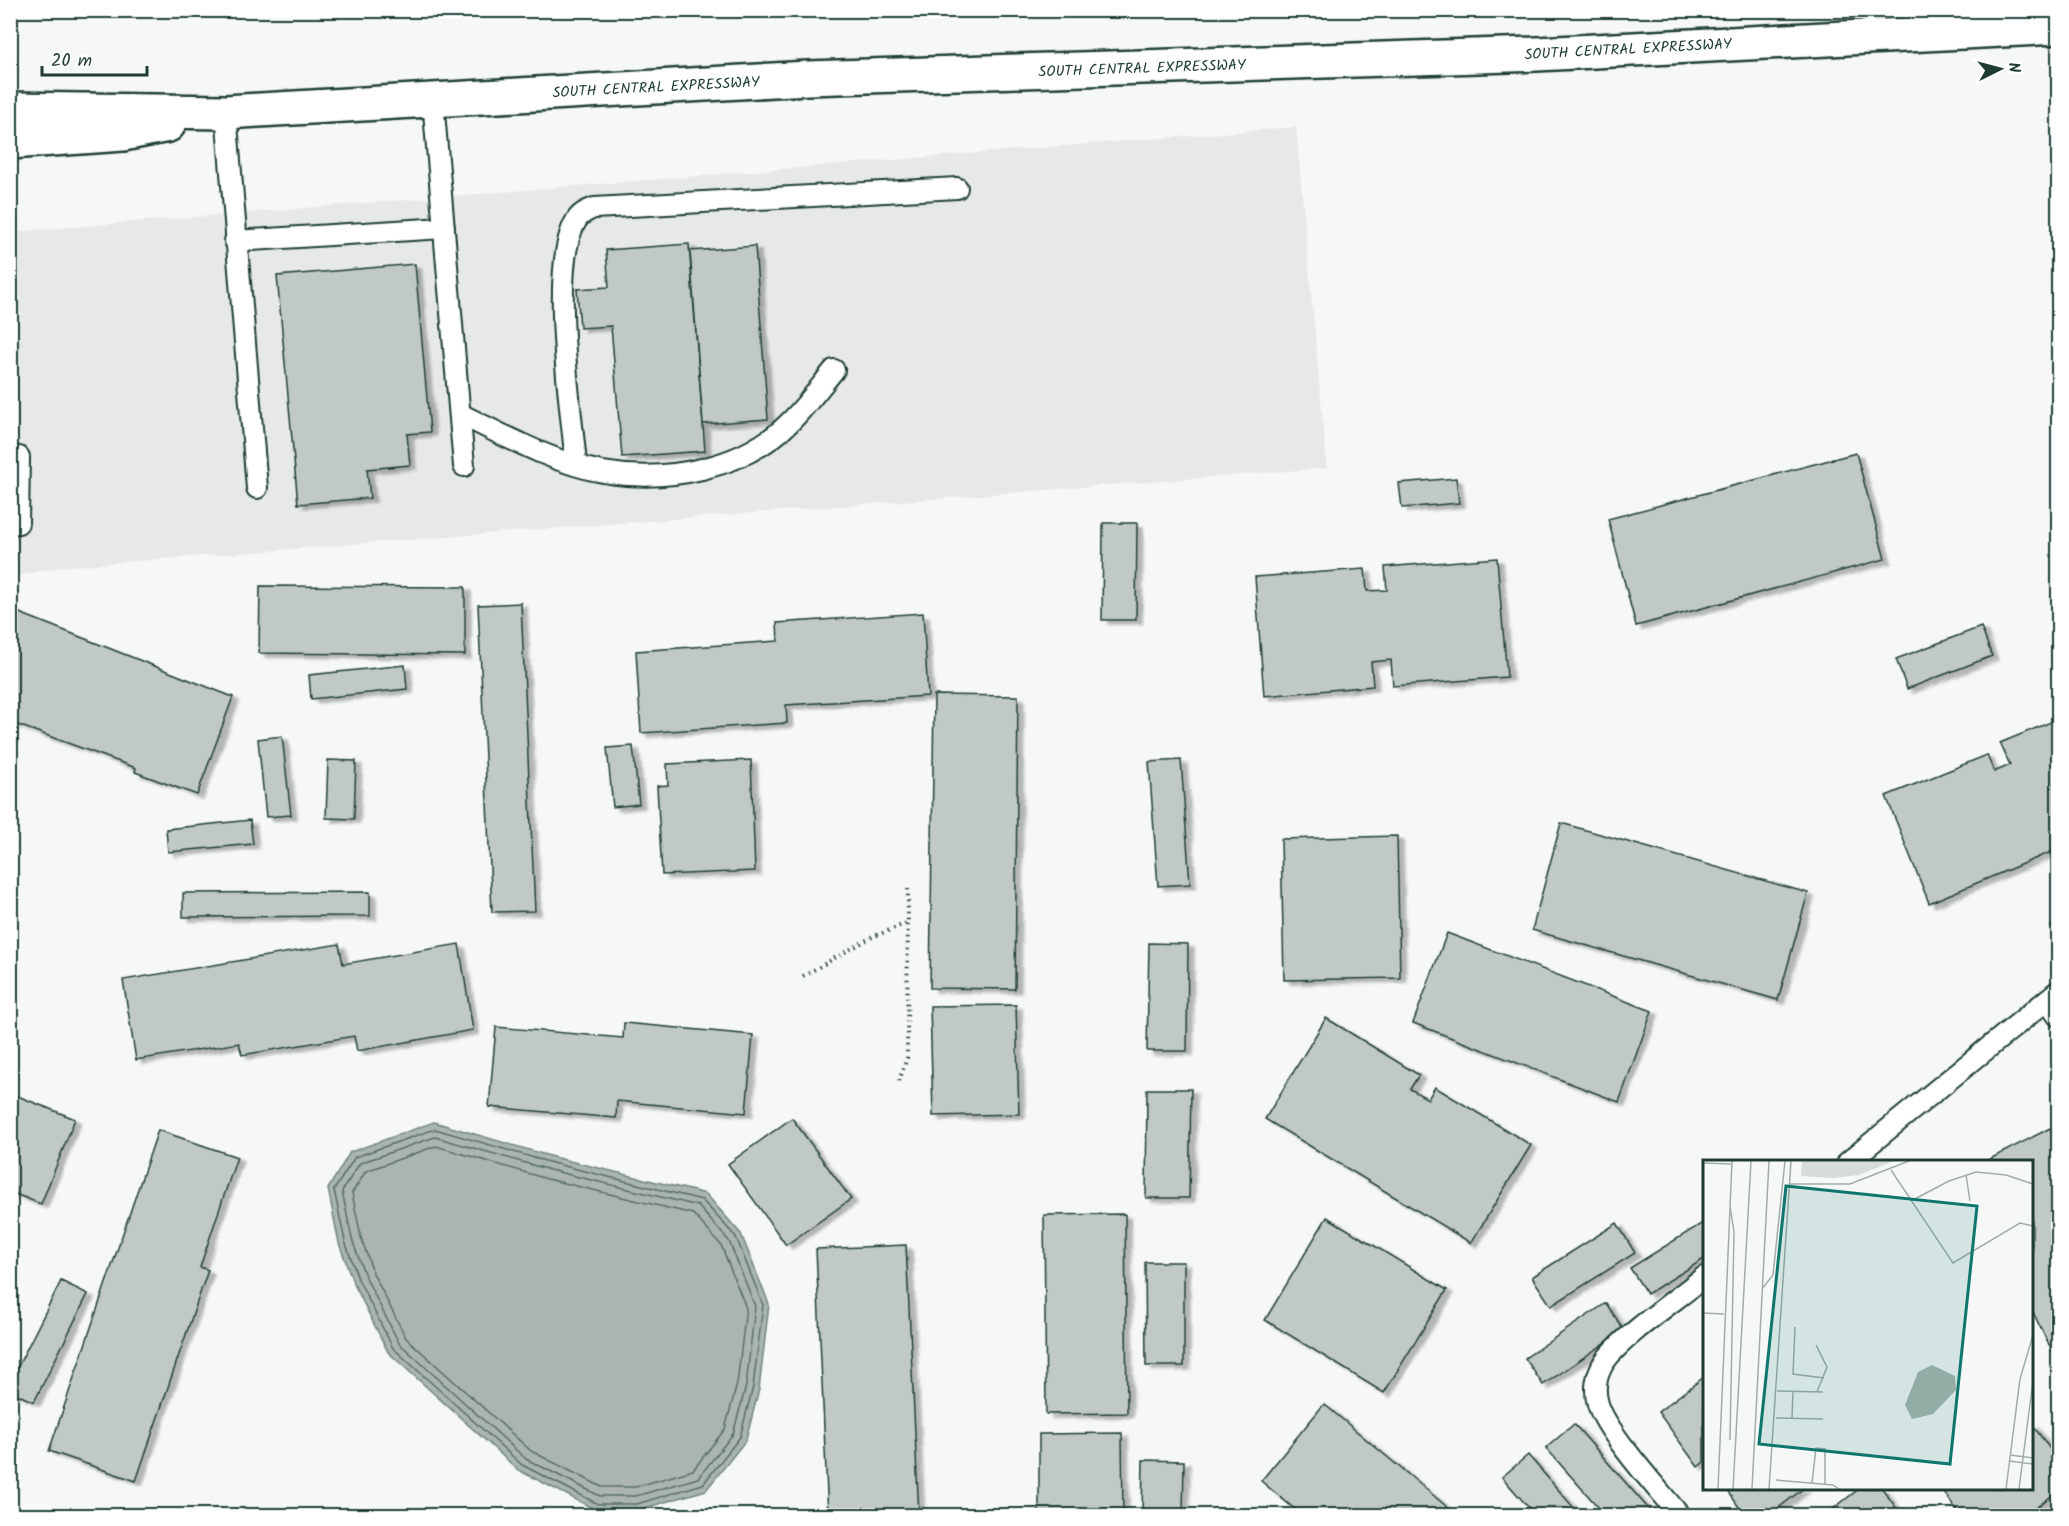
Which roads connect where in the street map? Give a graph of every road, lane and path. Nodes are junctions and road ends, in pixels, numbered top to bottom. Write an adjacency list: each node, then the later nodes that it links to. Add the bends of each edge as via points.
1 (2058, 27): 2 (main road, SOUTH CENTRAL EXPRESSWAY, via 1537,54 808,78)
2 (433, 100): 4 (main road, SOUTH CENTRAL EXPRESSWAY); 7 (lane)
3 (10, 110): 4 (main road, SOUTH CENTRAL EXPRESSWAY)
4 (226, 112): 5 (main road, SOUTH CENTRAL EXPRESSWAY, via 123,134); 8 (lane)
5 (10, 142)
6 (957, 188): 12 (lane, via 594,208 584,212 570,235 562,288)
7 (444, 228): 8 (lane); 10 (lane)
8 (235, 241): 14 (lane)
9 (834, 370): 12 (lane, via 789,424 749,452 715,467 670,476 603,472)
10 (460, 414): 12 (lane, via 532,449); 13 (lane)
11 (10, 456): 15 (lane, via 19,457 19,490 18,523)
12 (576, 463)
13 (464, 466)
14 (257, 488)
15 (10, 524)
16 (908, 889): 17 (path)
17 (907, 924): 18 (path, via 870,938); 20 (path, via 907,1058)
18 (803, 976)
19 (2055, 1003): 21 (lane)
20 (898, 1081)
21 (1849, 1160)
22 (1703, 1278): 23 (lane, via 1619,1347 1604,1364 1596,1383 1598,1404 1610,1428)
23 (1680, 1515)

